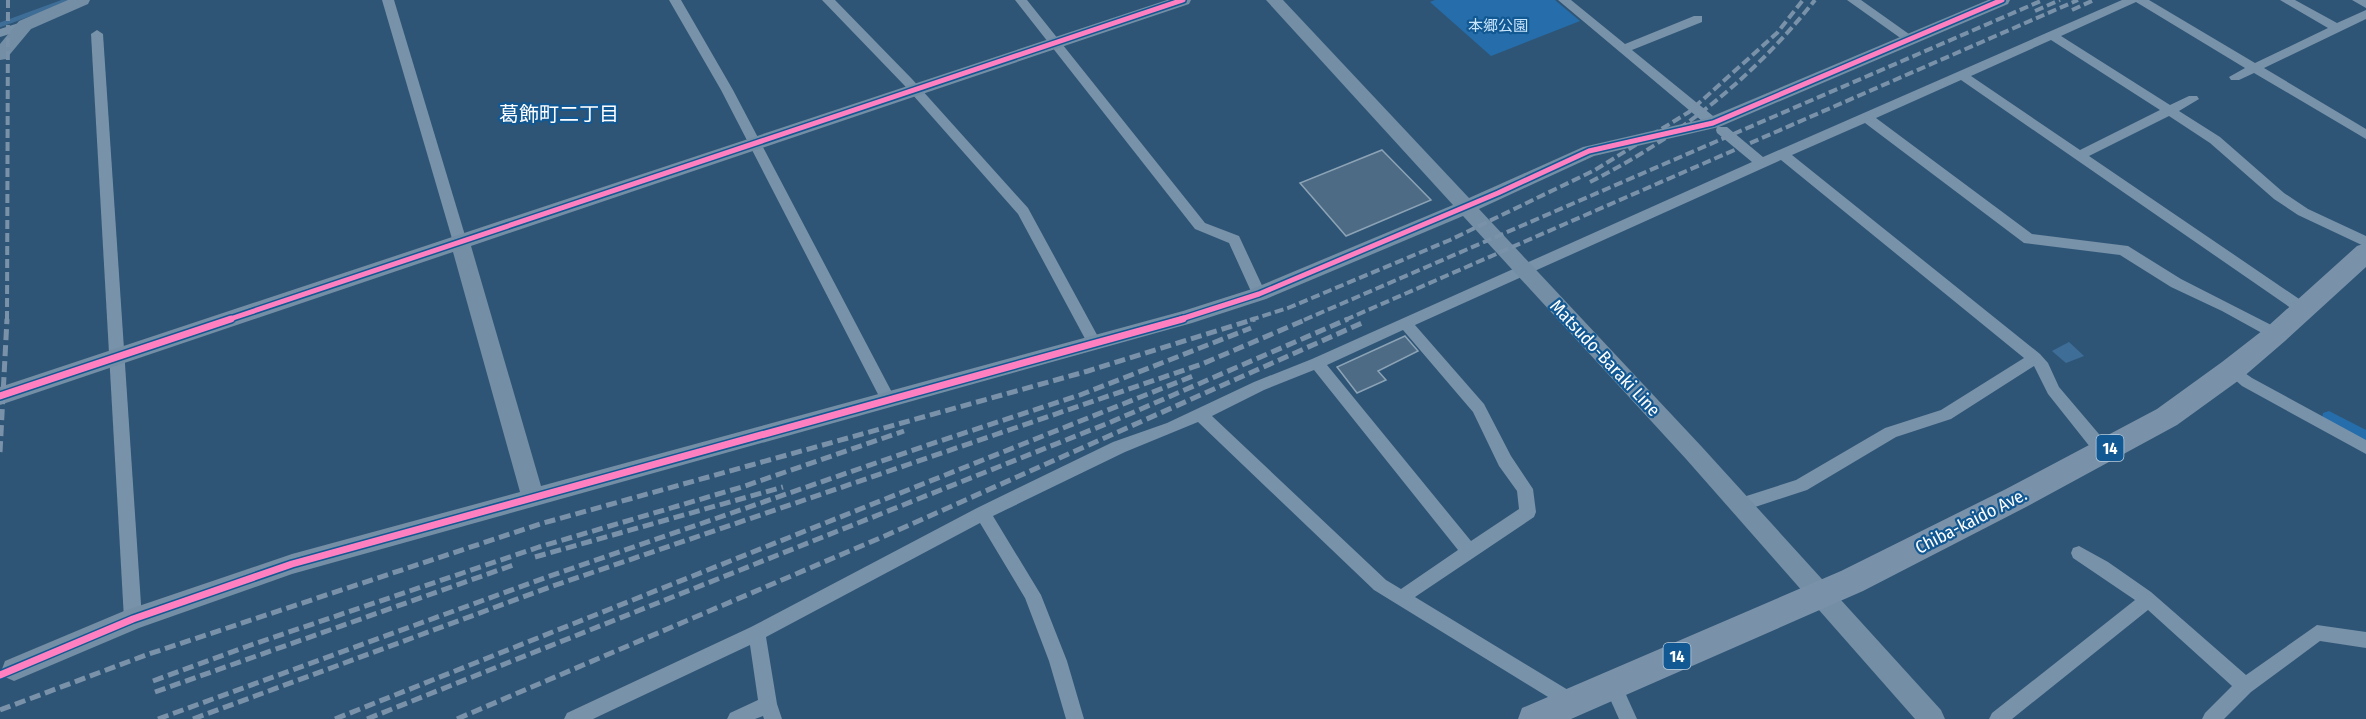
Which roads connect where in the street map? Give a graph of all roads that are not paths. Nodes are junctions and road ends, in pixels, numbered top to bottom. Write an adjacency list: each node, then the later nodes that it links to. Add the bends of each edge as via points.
1 (82, 0): 17 (street)
2 (388, 0): 40 (street)
3 (675, 0): 35 (street)
4 (828, 0): 29 (street)
5 (1021, 0): 23 (street)
6 (1183, 0): 23 (street)
7 (1275, 0): 39 (street, Matsudo-Baraki Line)
8 (1564, 0): 33 (street)
9 (1853, 0): 22 (street)
10 (2002, 0): 22 (street)
11 (2132, 0): 21 (street)
12 (2141, 0): 26 (street)
13 (2286, 0): 18 (street)
14 (2358, 0): 15 (street)
15 (2366, 12): 18 (street)
16 (1698, 19): 24 (street)
17 (25, 25): 19 (street); 25 (street)
18 (2337, 28): 26 (street)
19 (0, 33)
20 (97, 34): 49 (street)
21 (2051, 35): 27 (street); 31 (street)
22 (1910, 39): 33 (street)
23 (1055, 43): 29 (street); 44 (street, via 1200,226 1234,240)
24 (1629, 47)
25 (0, 55)
26 (2255, 68): 28 (street); 34 (street)
27 (1962, 75): 32 (street); 37 (street)
28 (2235, 77)
29 (915, 89): 35 (street); 48 (street, via 1023,211)
30 (2193, 99): 31 (street)
31 (2170, 110): 37 (street); 41 (street, via 2215,140 2279,196)
32 (1867, 118): 36 (street); 47 (street, via 2029,239 2123,250 2176,283)
33 (1718, 126): 38 (street); 39 (street, via 1589,151)
34 (2366, 135)
35 (755, 143): 40 (street); 54 (street)
36 (1783, 155): 38 (street); 50 (street)
37 (2080, 155): 45 (street)
38 (1763, 164): 43 (street)
39 (1464, 207): 43 (street, Matsudo-Baraki Line); 44 (street)
40 (460, 242): 49 (street); 58 (street)
41 (2366, 242)
42 (2366, 252): 45 (highway, Chiba-kaido Ave. / 14)
43 (1523, 269): 46 (street); 59 (street, Matsudo-Baraki Line)
44 (1258, 294): 48 (street)
45 (2302, 309): 47 (highway, Chiba-kaido Ave. / 14)
46 (1404, 322): 51 (street); 61 (street, via 1479,408 1505,461 1527,494 1527,515)
47 (2276, 334): 52 (highway, Chiba-kaido Ave. / 14)
48 (1095, 344): 54 (street)
49 (117, 356): 53 (street); 66 (street)
50 (2035, 358): 57 (street, via 2054,390); 59 (street, via 1946,415 1891,432 1802,485)
51 (1317, 363): 55 (street); 61 (street)
52 (2232, 370): 56 (street); 57 (highway, Chiba-kaido Ave. / 14, via 2167,417)
53 (0, 396)
54 (888, 400): 58 (street)
55 (1200, 414): 60 (street, via 1119,447); 64 (street, via 1380,585)
56 (2366, 448)
57 (2104, 452): 63 (highway, Chiba-kaido Ave. / 14)
58 (533, 498): 66 (street, via 292,564)
59 (1740, 505): 63 (street, Matsudo-Baraki Line)
60 (983, 513): 67 (street); 76 (street, via 1032,595 1059,661)
61 (1468, 550): 64 (street, via 1409,592)
62 (2079, 553): 65 (street, via 2109,570)
63 (1821, 595): 70 (highway, Chiba-kaido Ave. / 14); 79 (street, Matsudo-Baraki Line)
64 (1404, 600): 72 (street)
65 (2147, 601): 71 (street, via 2180,625); 80 (street)
66 (134, 619): 69 (street)
67 (758, 633): 73 (street); 74 (street)
68 (2366, 640): 71 (street, via 2317,633)
69 (14, 669)
70 (1612, 684): 72 (highway, Chiba-kaido Ave. / 14); 78 (street)
71 (2245, 686): 81 (street)
72 (1572, 702): 77 (highway, Chiba-kaido Ave. / 14)
73 (771, 711): 75 (street)
74 (573, 719)
75 (736, 719)
76 (1076, 719)
77 (1534, 719)
78 (1628, 719)
79 (1932, 719)
80 (1998, 719)
81 (2211, 719)

